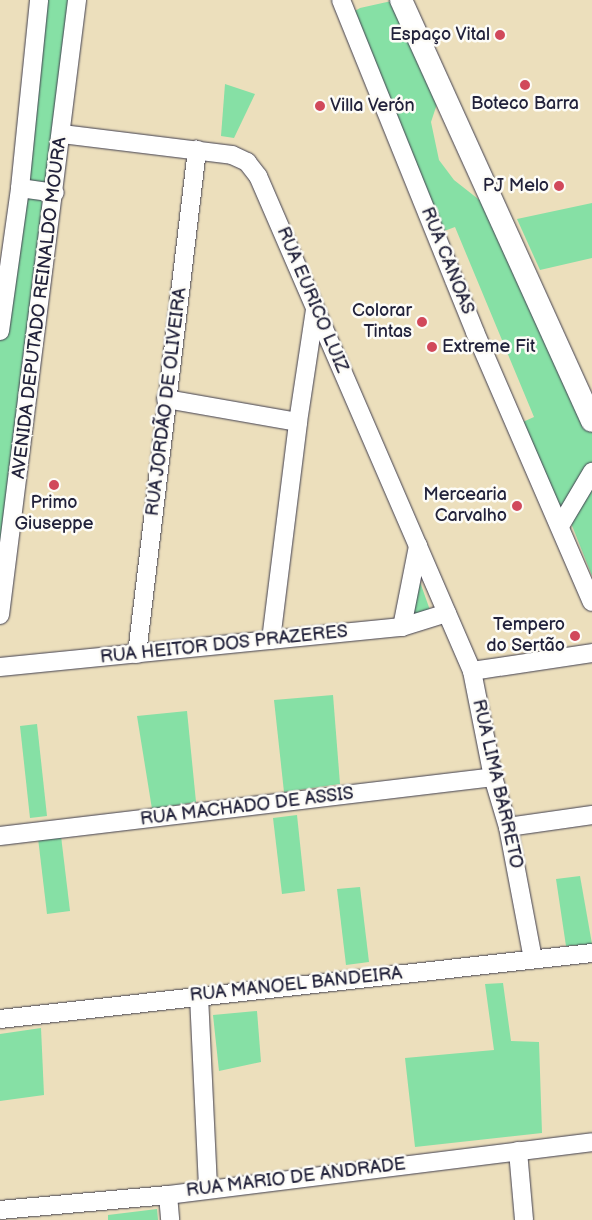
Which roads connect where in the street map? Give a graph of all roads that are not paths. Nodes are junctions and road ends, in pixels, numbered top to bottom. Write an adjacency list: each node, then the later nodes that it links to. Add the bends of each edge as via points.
1 (39, 0): 7 (street, AVENIDA DEPUTADO REINALDO MOURA)
2 (77, 0): 5 (street, AVENIDA DEPUTADO REINALDO MOURA)
3 (341, 0): 15 (street, RUA CANOAS, via 475,332)
4 (401, 0): 12 (main road)
5 (62, 134): 6 (street, RUA EURICO LUIZ); 8 (street, AVENIDA DEPUTADO REINALDO MOURA)
6 (197, 150): 9 (street, RUA EURICO LUIZ, via 232,155 246,162 258,176); 11 (street, RUA JORDÃO DE OLIVEIRA)
7 (20, 188): 8 (street); 10 (street, AVENIDA DEPUTADO REINALDO MOURA)
8 (55, 193): 19 (street, AVENIDA DEPUTADO REINALDO MOURA)
9 (316, 309): 13 (street); 16 (street, RUA EURICO LUIZ)
10 (0, 328)
11 (166, 399): 13 (street); 23 (street, RUA JORDÃO DE OLIVEIRA)
12 (592, 421)
13 (298, 422): 21 (street)
14 (592, 472): 15 (street)
15 (560, 526): 17 (street, RUA CANOAS)
16 (418, 546): 18 (street, RUA EURICO LUIZ); 20 (street)
17 (592, 602)
18 (447, 613): 20 (street, RUA HEITOR DOS PRAZERES); 25 (street, RUA LIMA BARRETO)
19 (0, 616)
20 (402, 627): 21 (street, RUA HEITOR DOS PRAZERES)
21 (271, 640): 23 (street, RUA HEITOR DOS PRAZERES)
22 (592, 653): 25 (street)
23 (138, 654): 24 (street, RUA HEITOR DOS PRAZERES)
24 (0, 667)
25 (472, 671): 26 (street, RUA LIMA BARRETO)
26 (493, 777): 28 (street, RUA LIMA BARRETO); 29 (street, RUA MACHADO DE ASSIS)
27 (592, 815): 28 (street)
28 (508, 827): 31 (street, RUA LIMA BARRETO)
29 (0, 836)
30 (592, 953): 31 (street, RUA MANOEL BANDEIRA)
31 (533, 959): 32 (street, RUA MANOEL BANDEIRA)
32 (199, 996): 33 (street, RUA MANOEL BANDEIRA); 36 (street)
33 (0, 1019)
34 (592, 1142): 35 (street, RUA MARIO DE ANDRADE)
35 (518, 1151): 36 (street, RUA MARIO DE ANDRADE); 40 (street)
36 (208, 1189): 37 (street, RUA MARIO DE ANDRADE)
37 (168, 1195): 38 (street, RUA MARIO DE ANDRADE); 39 (street)
38 (0, 1210)
39 (170, 1220)
40 (524, 1220)

